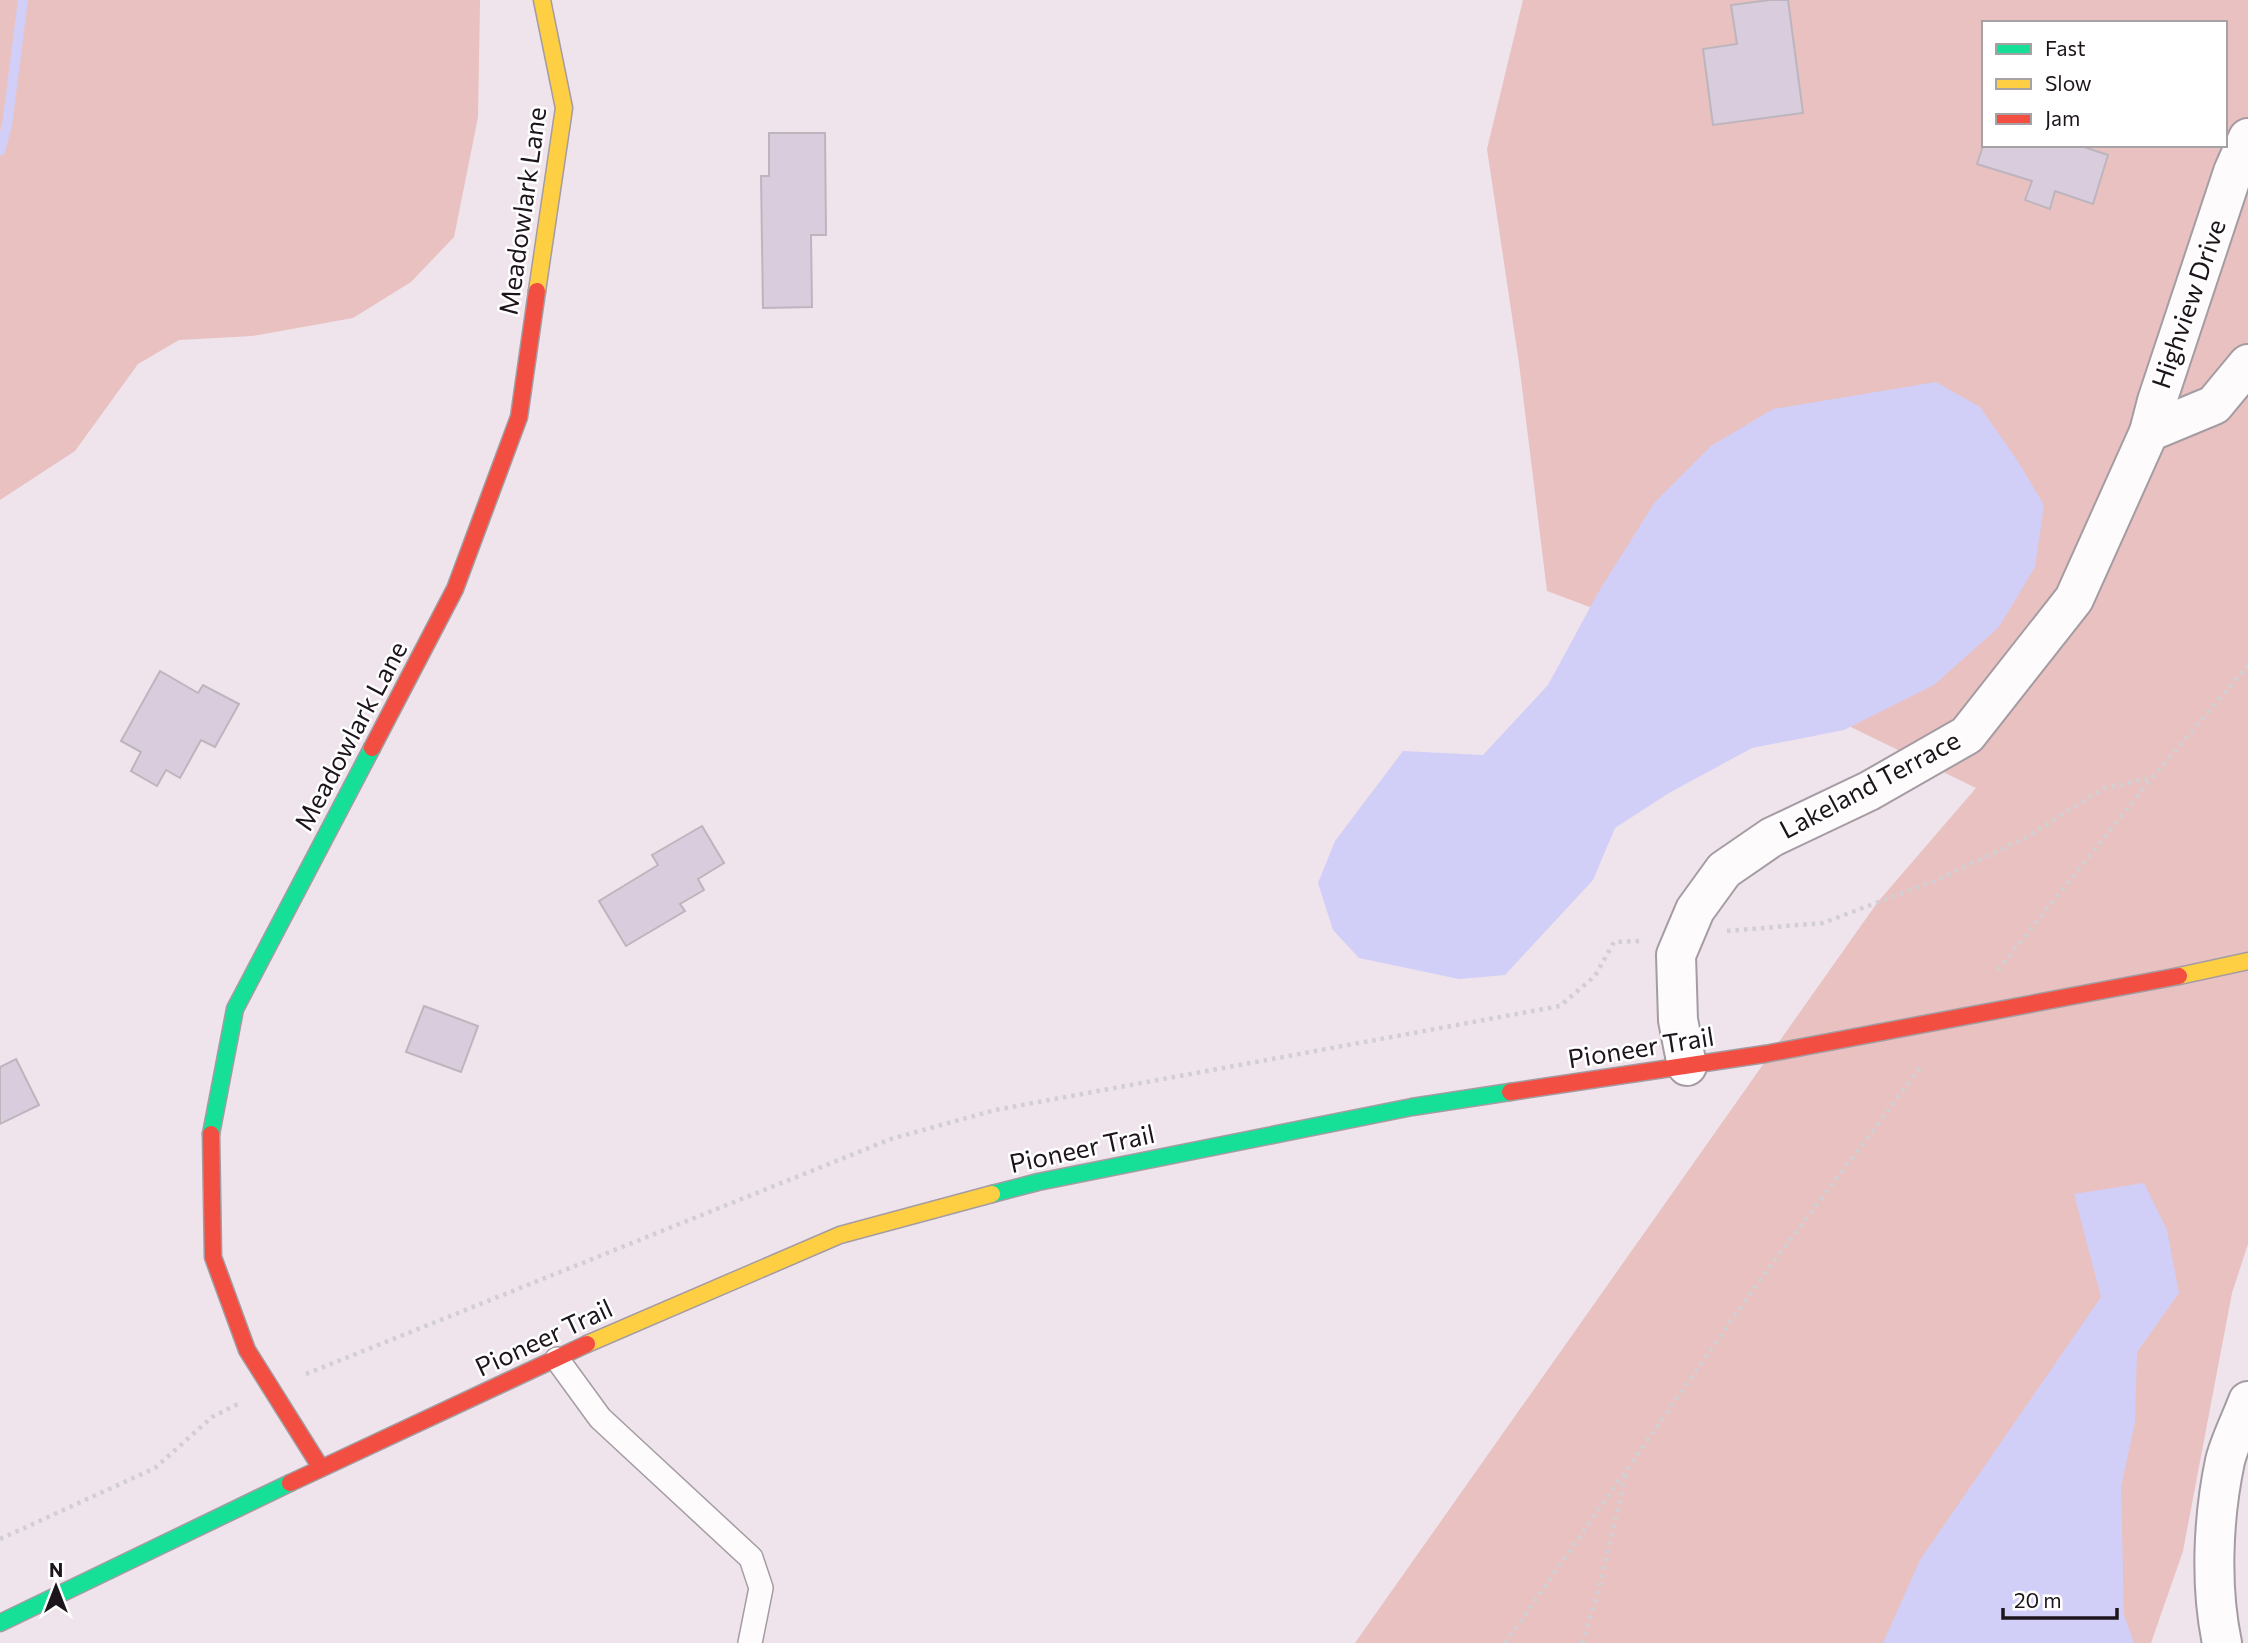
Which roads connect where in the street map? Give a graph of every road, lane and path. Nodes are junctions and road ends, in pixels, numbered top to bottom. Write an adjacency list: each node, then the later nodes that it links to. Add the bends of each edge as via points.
1 (542, 0): 10 (main road, Meadowlark Lane, via 564,108 519,417 455,589 235,1009 210,1137 213,1257 247,1350)
2 (2248, 138): 4 (street, Highview Drive)
3 (2248, 365): 4 (street, via 2214,405)
4 (2149, 432): 6 (street, Lakeland Terrace, via 2074,599 1967,735 1869,791 1772,837 1724,870 1695,909)
5 (2152, 778): 6 (path, via 2104,788 2025,838 1937,880 1823,923 1740,931)
6 (1687, 929): 8 (street, Lakeland Terrace, via 1676,955 1678,1020); 10 (path, via 1645,941 1614,942 1595,976 1560,1006 995,1110 891,1139)
7 (2248, 961): 8 (main road, Pioneer Trail, bridge)
8 (1687, 1066): 9 (main road, Pioneer Trail, via 1412,1107 1038,1182 840,1235)
9 (557, 1359): 12 (main road, Pioneer Trail); 15 (lane, via 600,1418 751,1558 761,1588)
10 (271, 1388): 12 (main road, Meadowlark Lane); 13 (path, via 212,1417 155,1468)
11 (2248, 1401): 18 (street, via 2225,1460 2214,1542)
12 (321, 1468): 14 (main road, Pioneer Trail)
13 (0, 1539)
14 (0, 1623)
15 (750, 1643)
16 (1504, 1643): 17 (path, via 1627,1470)
17 (1582, 1643)
18 (2221, 1643)

